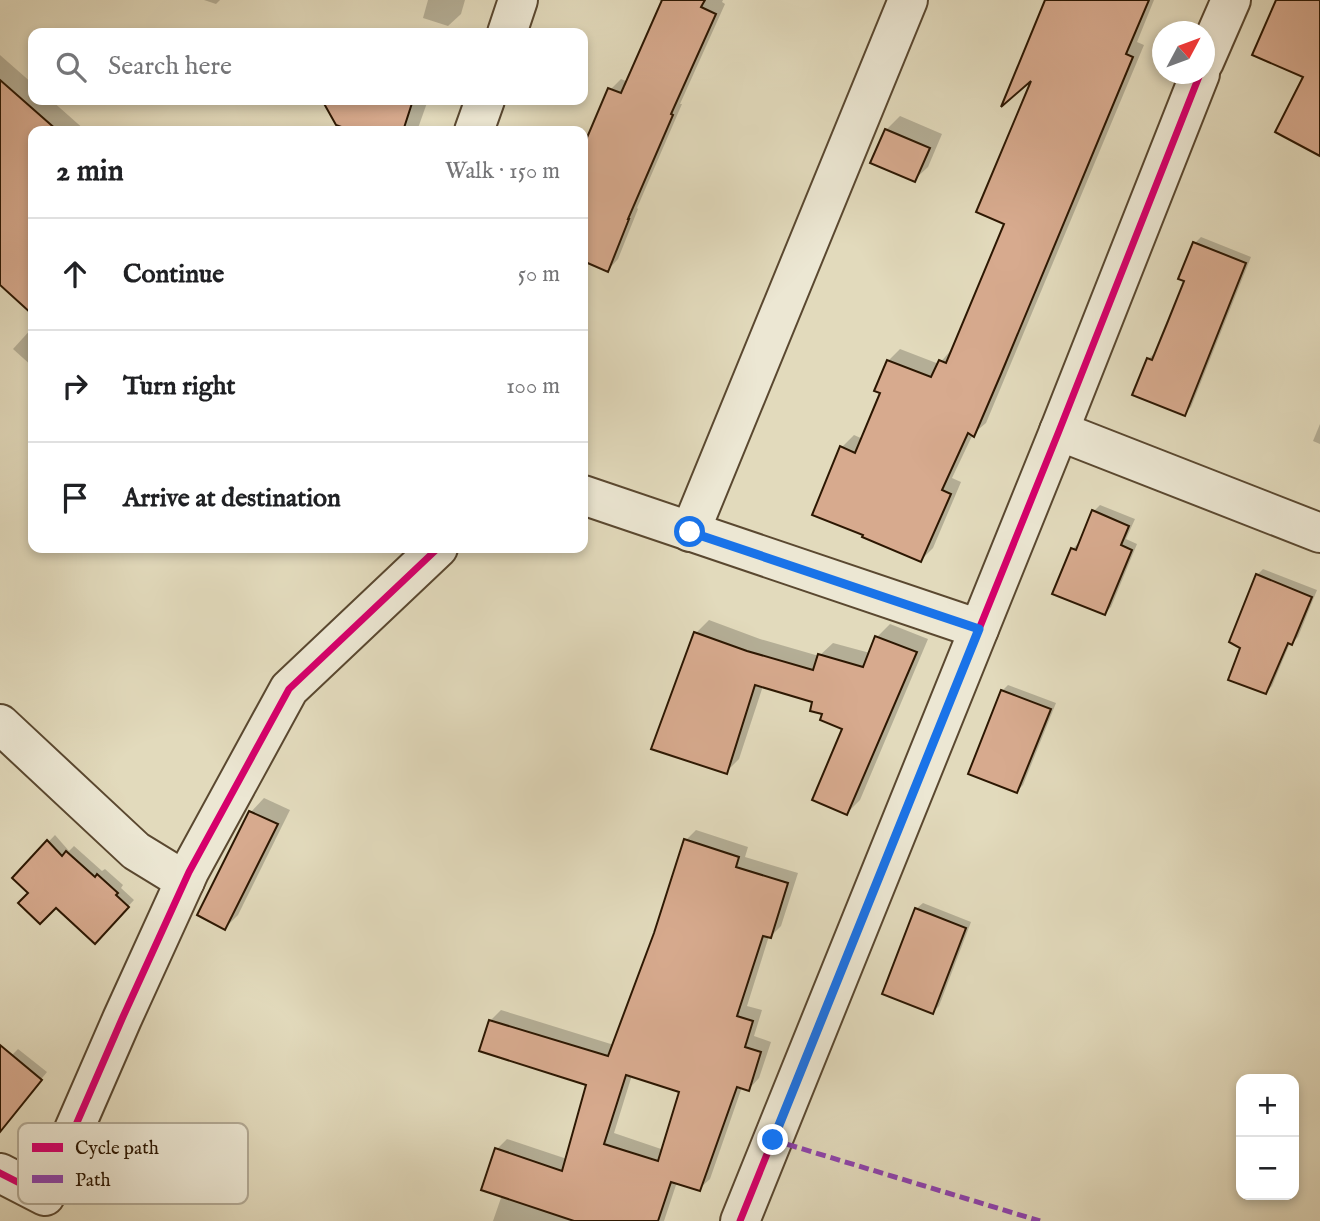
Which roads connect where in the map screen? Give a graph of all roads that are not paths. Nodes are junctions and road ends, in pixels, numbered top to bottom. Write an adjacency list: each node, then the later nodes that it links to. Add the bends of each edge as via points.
1 (518, 0): 4 (street)
2 (908, 0): 11 (street)
3 (1231, 0): 5 (street)
4 (509, 28)
5 (1215, 38)
6 (1196, 84): 9 (street)
7 (483, 105): 8 (street)
8 (476, 126)
9 (1059, 430): 12 (street); 14 (street)
10 (588, 497): 11 (street)
11 (690, 532): 14 (street)
12 (1320, 533)
13 (433, 553): 16 (street, via 289,689)
14 (979, 629): 20 (street)
15 (0, 724): 16 (street, via 136,851)
16 (185, 881): 17 (street)
17 (77, 1123)
18 (0, 1173): 19 (street)
19 (18, 1182)
20 (740, 1221)

